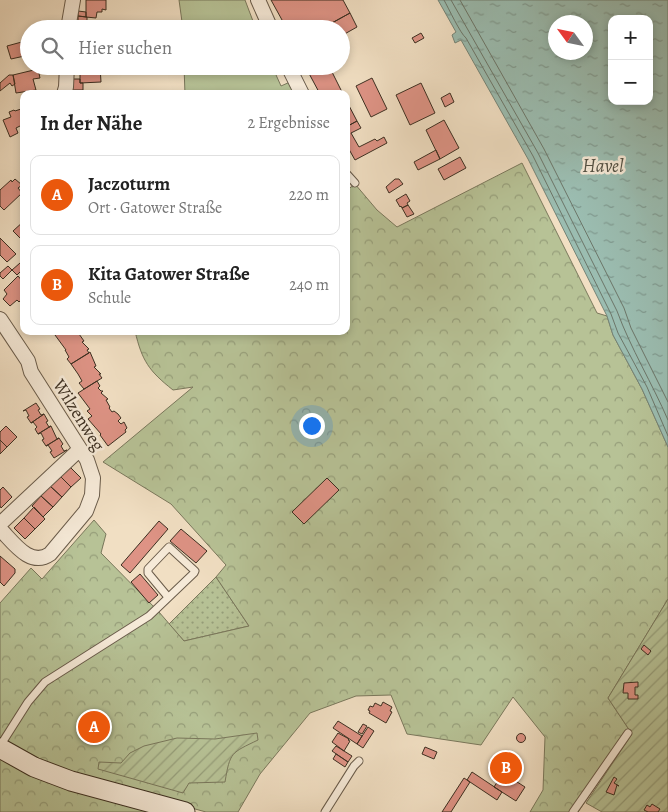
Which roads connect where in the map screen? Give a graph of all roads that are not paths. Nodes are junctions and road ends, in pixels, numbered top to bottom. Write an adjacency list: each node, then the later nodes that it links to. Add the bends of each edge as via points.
1 (73, 0): 3 (street)
2 (258, 0): 4 (street)
3 (70, 20)
4 (267, 20)
5 (67, 75): 7 (street)
6 (292, 75): 8 (street)
7 (65, 90)
8 (300, 90)
9 (350, 177): 10 (lane)
10 (355, 183)
11 (0, 319): 12 (street, Wilzenweg)
12 (80, 449): 13 (street); 14 (street, Wilzenweg, via 93,478 92,495 86,510 50,554 36,559 27,556)
13 (0, 524)
14 (0, 529)
15 (168, 597): 15 (lane, via 195,571 169,547 148,569); 17 (lane, via 148,616 45,682 28,702)
16 (628, 733): 21 (lane)
17 (0, 747): 19 (main road, via 34,767 71,781)
18 (359, 761): 20 (lane)
19 (185, 812)
20 (325, 812)
21 (573, 812)

